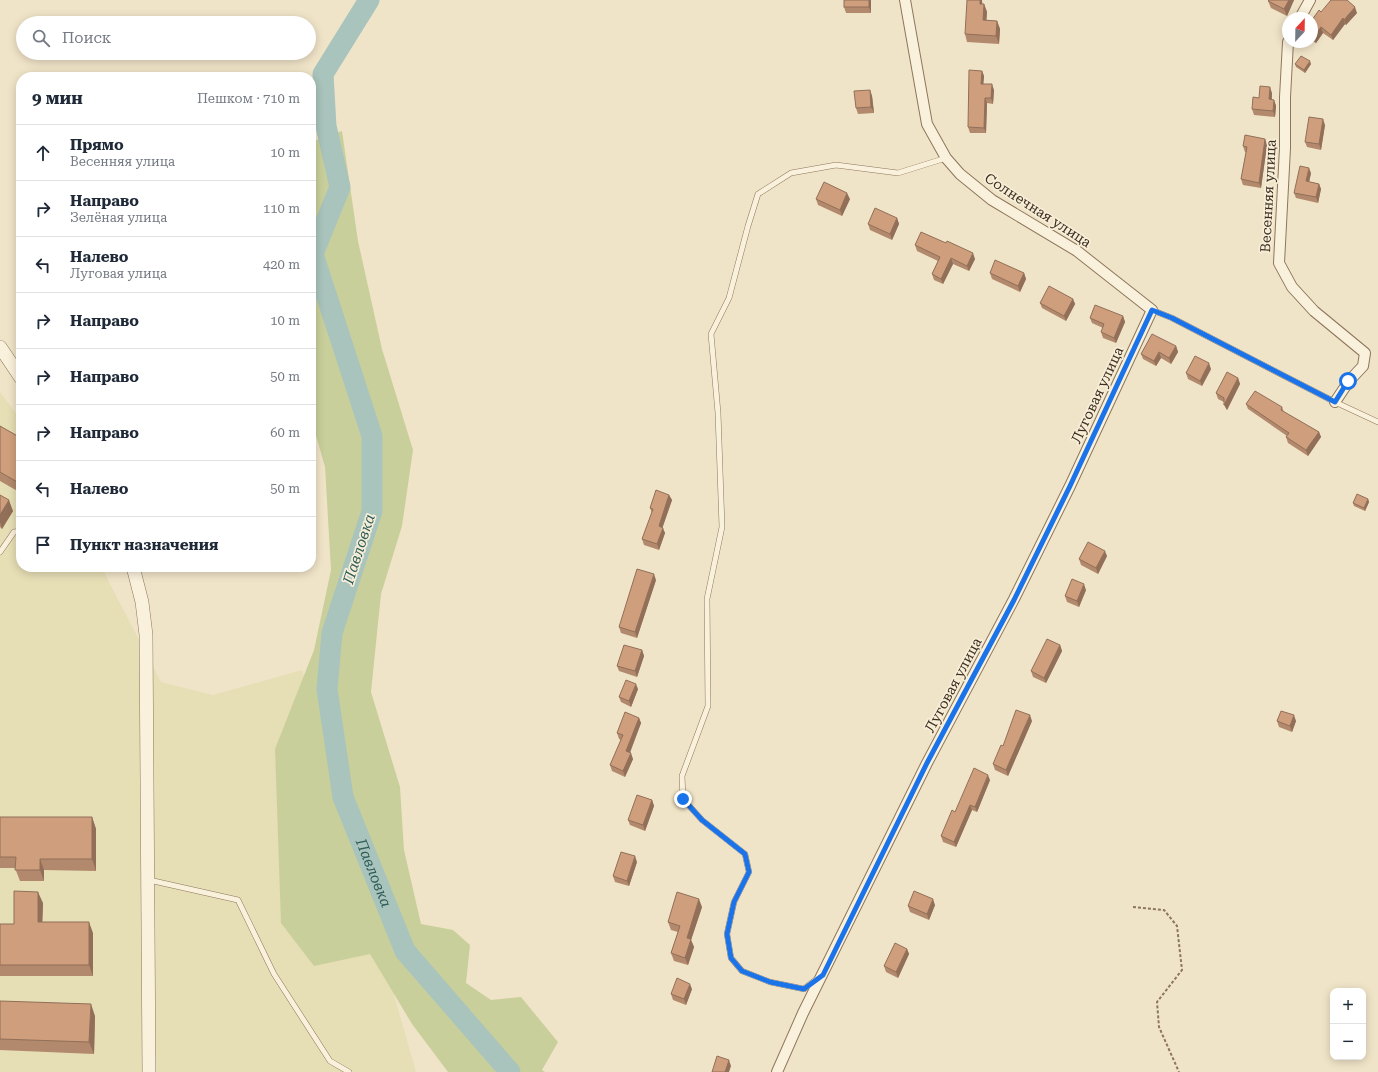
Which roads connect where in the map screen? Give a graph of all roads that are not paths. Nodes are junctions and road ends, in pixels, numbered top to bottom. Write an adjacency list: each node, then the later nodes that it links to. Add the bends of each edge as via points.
1 (905, 0): 5 (street, Солнечная улица, via 927,124)
2 (1310, 0): 3 (street)
3 (1303, 12)
4 (1288, 48): 9 (street, Весенняя улица, via 1279,263 1292,287 1314,312 1365,353 1363,366 1348,381)
5 (946, 158): 6 (street, Солнечная улица, via 960,174 992,200 1077,250); 15 (lane, via 898,173 836,165 791,173 758,194 729,298 711,334 718,413 722,527 708,599 708,706 682,776 683,799 702,820 745,854 749,872 734,902 727,934 731,958 742,971 770,982 804,989)
6 (1152, 310): 9 (lane); 15 (street, Луговая улица, via 1025,578 927,763)
7 (0, 347): 8 (street)
8 (16, 371)
9 (1335, 402): 10 (lane)
10 (1378, 422)
11 (16, 532): 12 (lane)
12 (0, 552)
13 (134, 572): 14 (street, via 142,602 146,635)
14 (149, 880): 16 (street); 17 (lane, via 238,900 274,974 330,1061)
15 (823, 975): 18 (street, Луговая улица)
16 (149, 1072)
17 (349, 1072)
18 (777, 1072)

